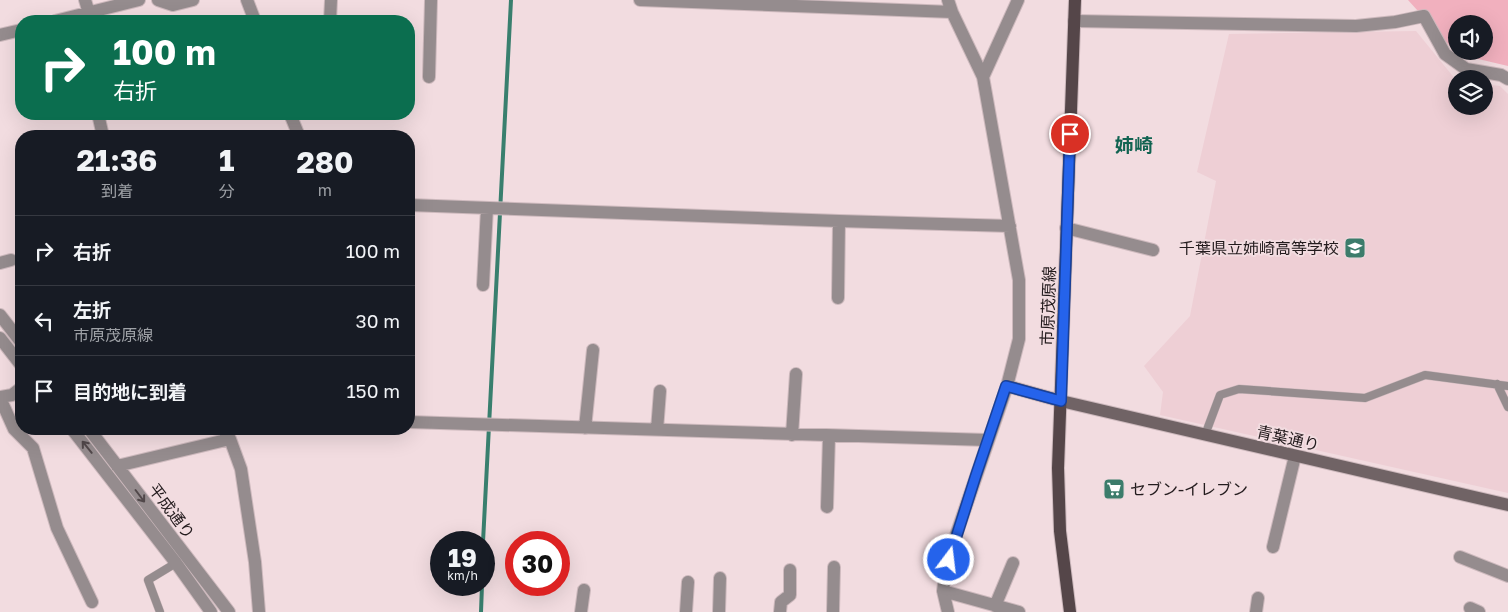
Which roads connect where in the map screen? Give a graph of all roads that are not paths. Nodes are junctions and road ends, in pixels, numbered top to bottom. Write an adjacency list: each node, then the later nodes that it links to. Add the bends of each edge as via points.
1 (85, 0): 14 (street)
2 (139, 0): 14 (street)
3 (158, 0): 4 (street, via 173,5)
4 (193, 0)
5 (247, 0): 16 (street)
6 (330, 0): 17 (street)
7 (431, 0): 22 (street)
8 (640, 0): 11 (street)
9 (1018, 0): 21 (street)
10 (1075, 0): 18 (main road, 市原茂原線)
11 (777, 2): 12 (street)
12 (808, 3): 13 (street)
13 (950, 6): 21 (street)
14 (89, 13): 15 (street)
15 (85, 15)
16 (253, 15)
17 (330, 15)
18 (1074, 21): 23 (street, via 1356,26 1424,16 1445,54 1466,69); 28 (main road, 市原茂原線)
19 (15, 31): 20 (street)
20 (0, 35)
21 (983, 77): 27 (street)
22 (429, 78)
23 (1508, 79)
24 (415, 205): 25 (street)
25 (487, 208): 26 (street); 30 (street)
26 (839, 221): 27 (street); 31 (street)
27 (1010, 226): 39 (street, via 1019,280 1018,339)
28 (1066, 228): 29 (street); 44 (main road, 市原茂原線)
29 (1153, 250)
30 (483, 285)
31 (838, 298)
32 (0, 315): 33 (street)
33 (15, 334)
34 (0, 338): 36 (street)
35 (592, 350): 47 (street)
36 (15, 357)
37 (796, 374): 50 (street)
38 (1497, 384): 40 (lane); 45 (lane); 56 (lane, via 1424,375 1365,398 1239,389 1220,395)
39 (1006, 386): 44 (street, 青葉通り); 58 (street)
40 (1508, 386)
41 (660, 391): 49 (street)
42 (15, 393): 43 (street)
43 (0, 398): 48 (street)
44 (1061, 401): 56 (street, 青葉通り); 88 (main road, 市原茂原線, via 1058,498)
45 (1508, 407)
46 (415, 422): 47 (street)
47 (585, 428): 49 (street)
48 (15, 429)
49 (657, 430): 50 (street)
50 (792, 434): 57 (street)
51 (21, 435): 75 (street, via 33,448 57,528)
52 (77, 435): 65 (street, 平成通り, one-way to 52)
53 (94, 435): 60 (street, 平成通り)
54 (223, 435): 60 (street)
55 (226, 435): 80 (street, via 241,469)
56 (1205, 435): 59 (street, 青葉通り)
57 (829, 436): 58 (street); 62 (street)
58 (987, 440): 73 (street, via 953,544)
59 (1295, 456): 61 (street, 青葉通り); 63 (street)
60 (117, 466): 79 (street, 平成通り, one-way to 79)
61 (1508, 505)
62 (826, 507)
63 (1273, 547)
64 (1460, 557): 69 (street)
65 (176, 563): 77 (lane, via 148,580); 78 (street, 平成通り)
66 (1013, 563): 76 (street)
67 (834, 568): 85 (street)
68 (790, 570): 84 (street, via 790,595 781,602)
69 (1508, 576)
70 (720, 578): 83 (street)
71 (688, 582): 82 (street)
72 (584, 590): 81 (street)
73 (943, 591): 76 (street); 86 (street)
74 (1258, 598): 89 (street)
75 (92, 602)
76 (995, 606): 87 (street)
77 (160, 612)
78 (211, 612)
79 (229, 612)
80 (259, 612)
81 (581, 612)
82 (686, 612)
83 (719, 612)
84 (780, 612)
85 (833, 612)
86 (948, 612)
87 (1019, 612)
88 (1070, 612)
89 (1256, 612)

